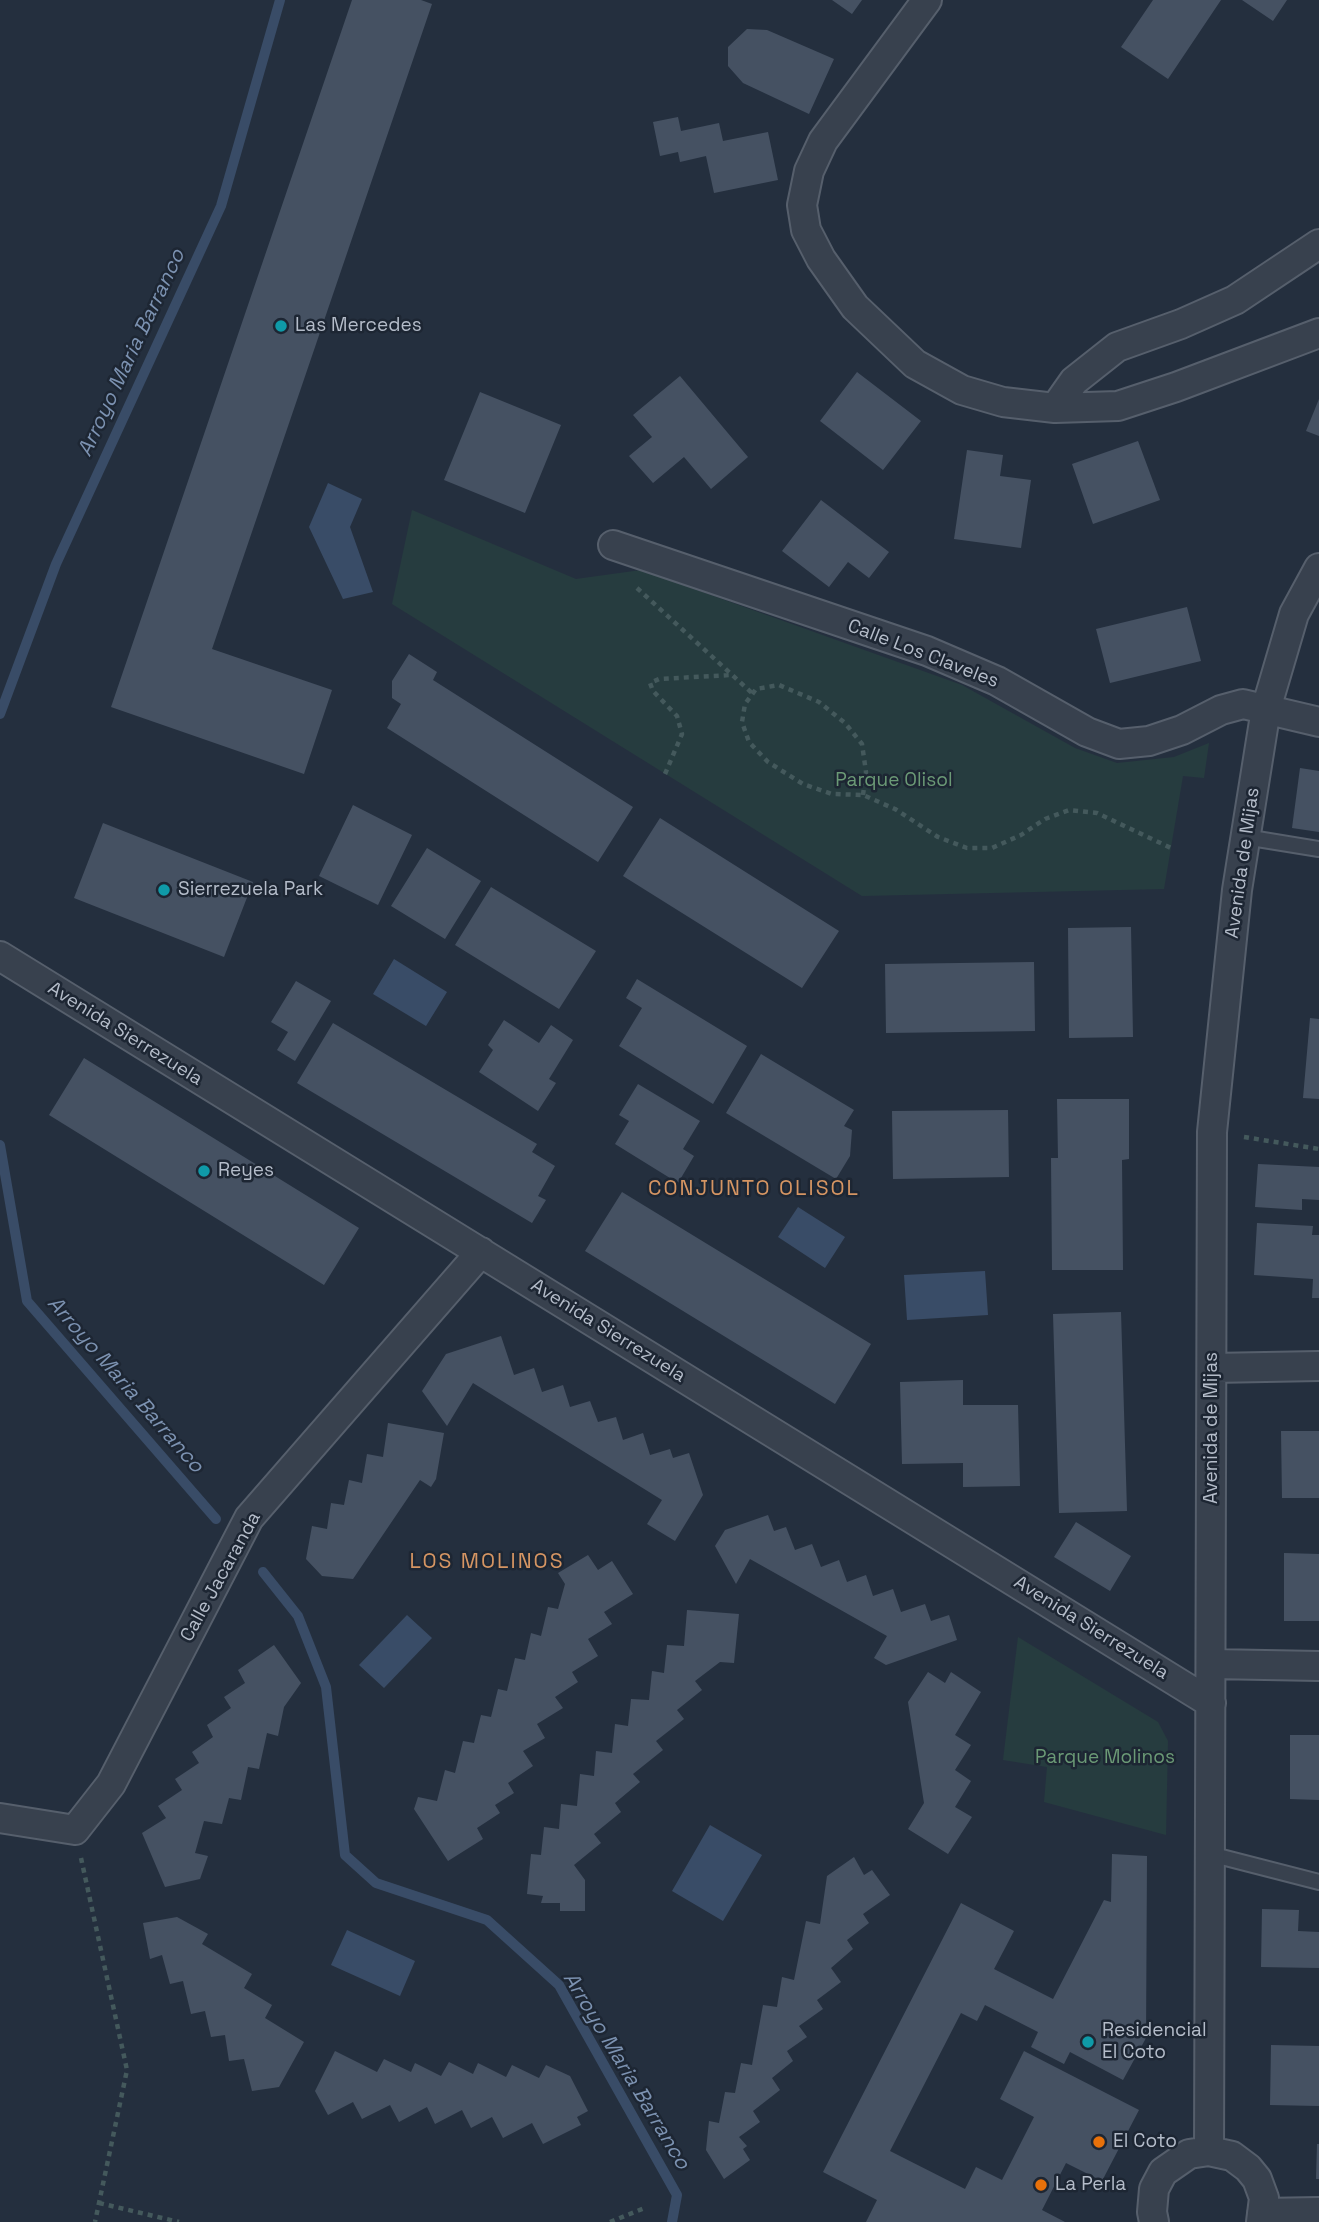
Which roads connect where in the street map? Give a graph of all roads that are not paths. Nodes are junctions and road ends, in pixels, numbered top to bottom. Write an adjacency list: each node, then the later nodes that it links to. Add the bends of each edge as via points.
1 (927, 0): 4 (street, via 823,141 809,171 802,205 806,230 855,307 915,364 962,390 1003,402)
2 (1319, 244): 4 (street, via 1235,300 1117,347 1074,381)
3 (1319, 333): 4 (street, via 1118,406)
4 (1055, 408)
5 (613, 545): 7 (street, Calle Los Claveles, via 927,651 998,681 1087,732 1119,744 1182,730 1244,704)
6 (1319, 568): 7 (street, Avenida de Mijas, via 1294,614)
7 (1266, 709): 8 (street, Calle Los Claveles); 9 (street, Avenida de Mijas)
8 (1319, 722)
9 (1245, 837): 10 (lane); 14 (street, Avenida de Mijas, via 1212,1132)
10 (1319, 849)
11 (3, 958): 12 (street, Avenida Sierrezuela)
12 (481, 1252): 17 (street, Avenida Sierrezuela); 18 (street, Calle Jacaranda, via 249,1518 111,1784 75,1830)
13 (1319, 1366): 14 (street)
14 (1212, 1368): 15 (street, Avenida de Mijas)
15 (1212, 1664): 16 (street); 17 (street, Avenida de Mijas)
16 (1319, 1666)
17 (1211, 1703): 19 (street, Avenida de Mijas)
18 (0, 1818)
19 (1210, 1854): 20 (lane); 21 (street, Avenida de Mijas)
20 (1319, 1882)
21 (1209, 2151): 23 (street, via 1232,2156 1257,2179 1264,2198); 24 (street, via 1189,2154 1163,2172 1154,2189)
22 (1319, 2212): 23 (street)
23 (1262, 2218)
24 (1154, 2222)

